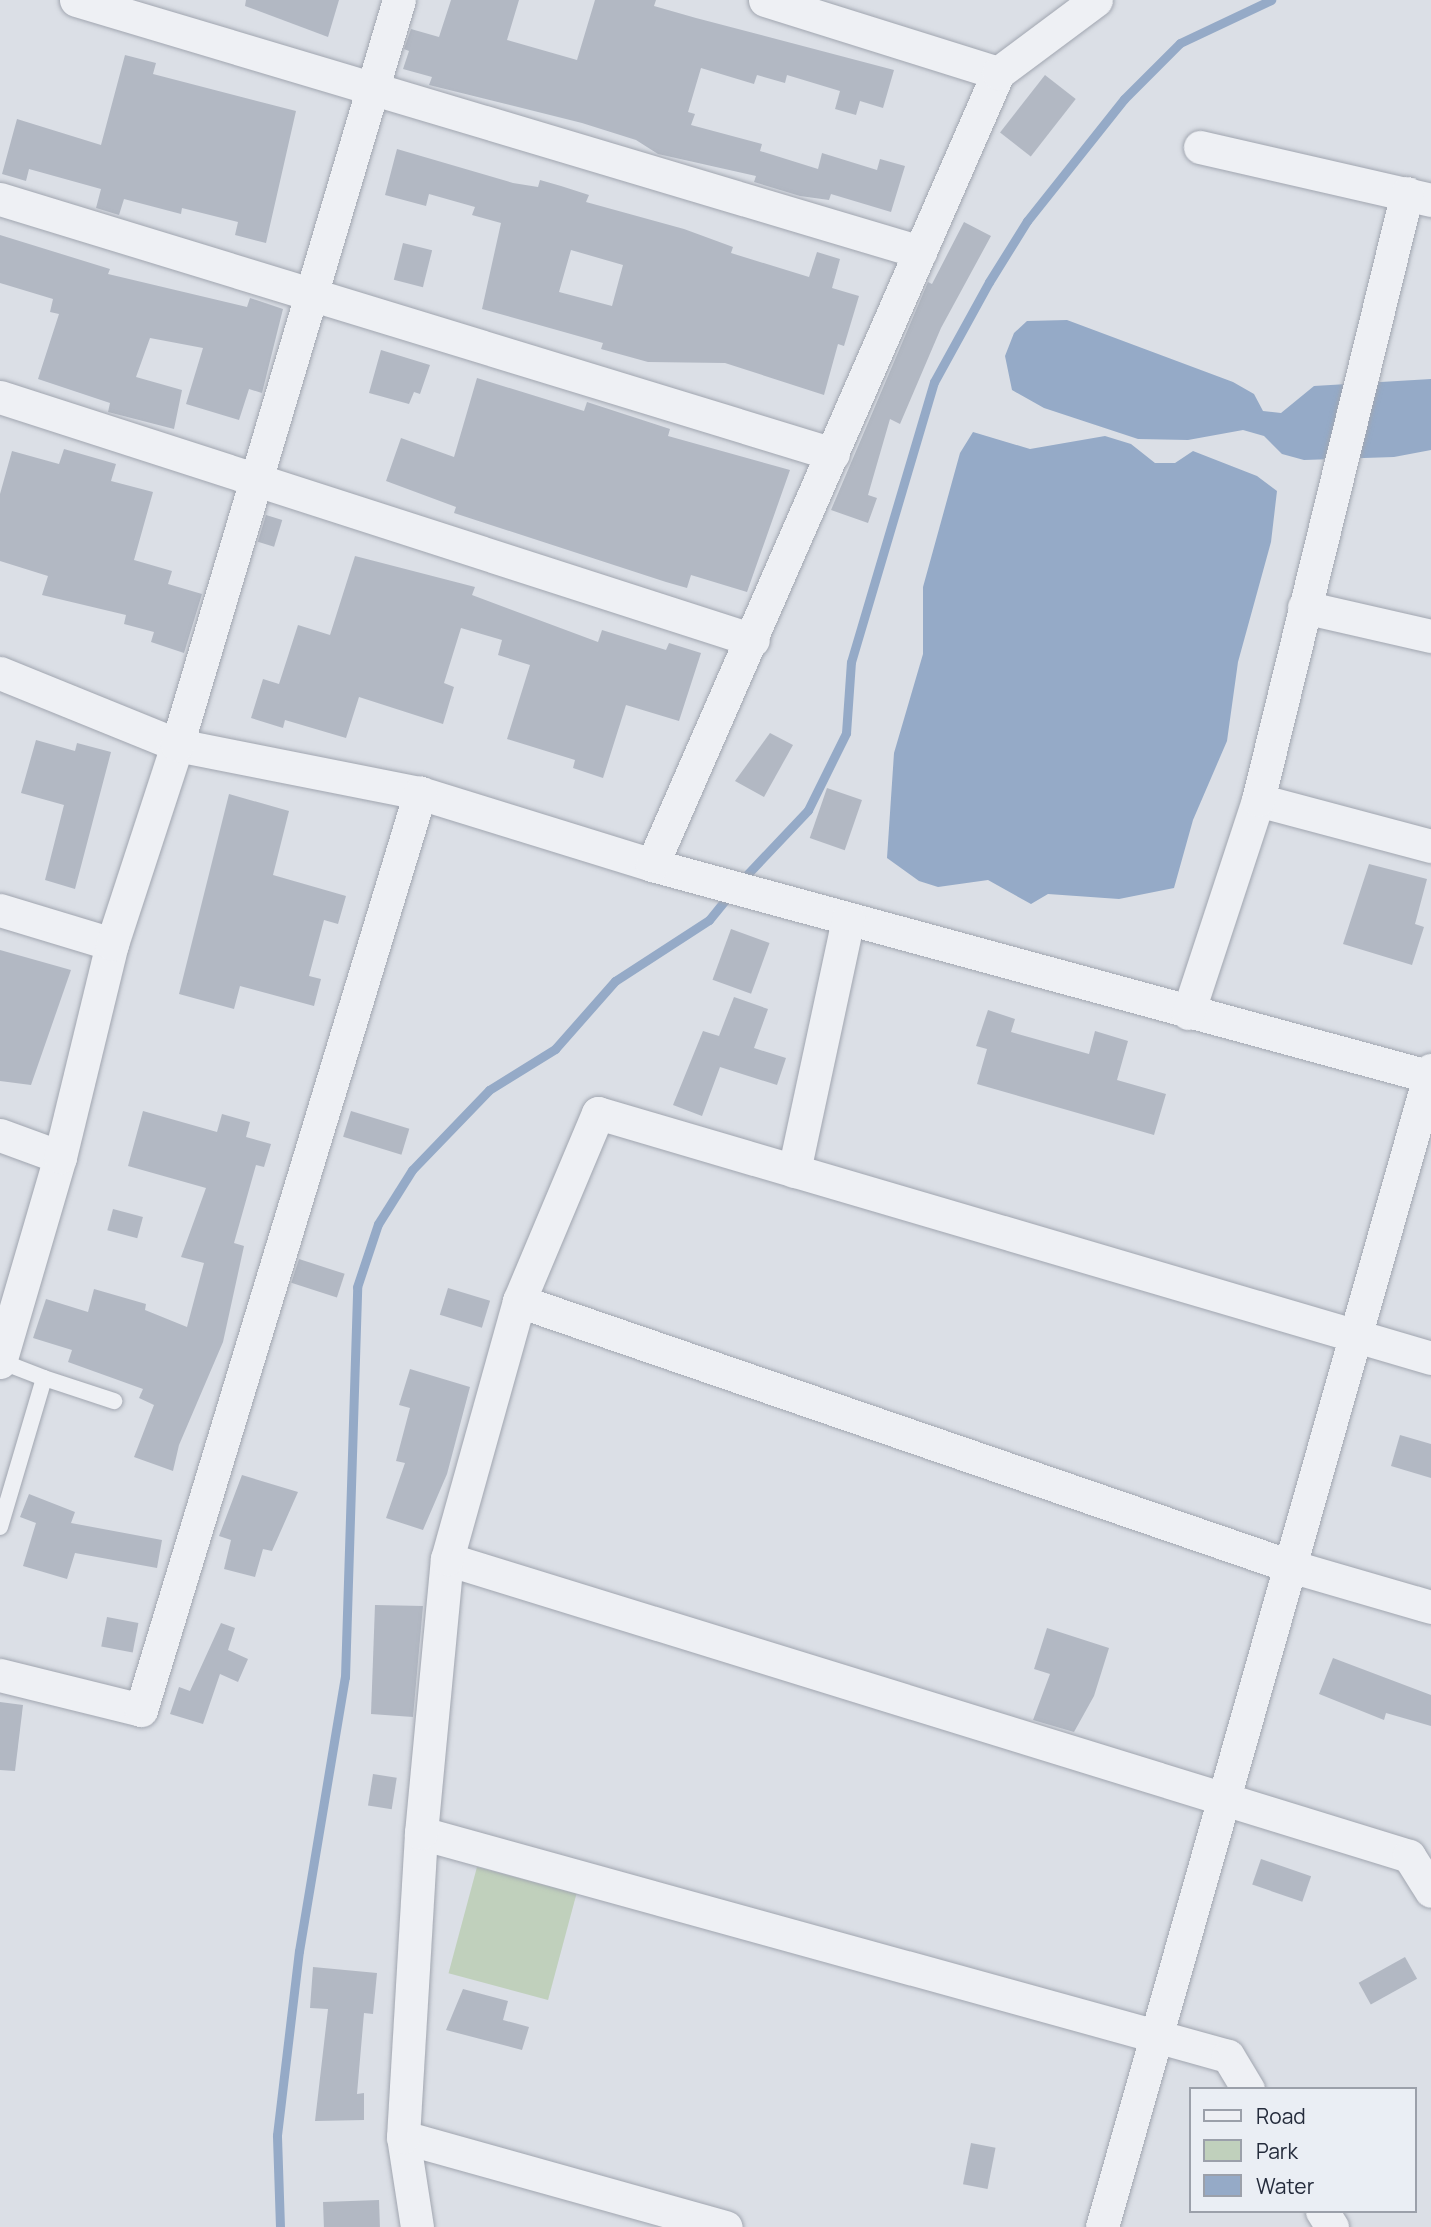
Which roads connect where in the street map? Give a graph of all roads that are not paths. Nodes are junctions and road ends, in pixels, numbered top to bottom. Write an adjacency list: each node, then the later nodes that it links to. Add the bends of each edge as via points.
1 (76, 0): 6 (street)
2 (399, 0): 6 (street)
3 (765, 0): 5 (street)
4 (1096, 0): 5 (street)
5 (998, 73): 10 (street)
6 (372, 90): 10 (street); 11 (street)
7 (1200, 148): 8 (street)
8 (1419, 197): 15 (street)
9 (0, 200): 11 (street)
10 (920, 252): 13 (street)
11 (310, 294): 13 (street); 14 (street)
12 (0, 397): 14 (street)
13 (833, 454): 17 (street)
14 (254, 475): 17 (street); 19 (street)
15 (1304, 607): 16 (street); 21 (street)
16 (1431, 636)
17 (753, 640): 23 (street)
18 (0, 674): 19 (street)
19 (177, 746): 20 (street); 26 (street)
20 (420, 793): 23 (street); 42 (street, via 141,1710)
21 (1258, 800): 22 (street); 27 (street)
22 (1431, 846)
23 (652, 865): 25 (street)
24 (0, 910): 26 (street)
25 (848, 919): 27 (street); 31 (street)
26 (112, 944): 30 (street)
27 (1188, 1013): 28 (street)
28 (1431, 1074): 33 (street)
29 (0, 1135): 30 (street)
30 (60, 1157): 34 (street)
31 (794, 1171): 32 (street, via 598,1113); 33 (street)
32 (519, 1301): 39 (street); 40 (street)
33 (1352, 1334): 35 (street); 40 (street)
34 (1, 1355): 36 (lane)
35 (1431, 1358)
36 (44, 1378): 37 (lane); 38 (lane)
37 (114, 1401)
38 (0, 1527)
39 (447, 1559): 43 (street); 44 (street)
40 (1290, 1566): 41 (street); 43 (street)
41 (1431, 1607)
42 (0, 1675)
43 (1220, 1801): 45 (street, via 1409,1856); 46 (street)
44 (421, 1833): 46 (street); 48 (street)
45 (1431, 1891)
46 (1157, 2034): 47 (street, via 1228,2056); 51 (street)
47 (1247, 2087)
48 (403, 2137): 49 (street); 50 (street)
49 (417, 2227)
50 (726, 2227)
51 (1102, 2227)

